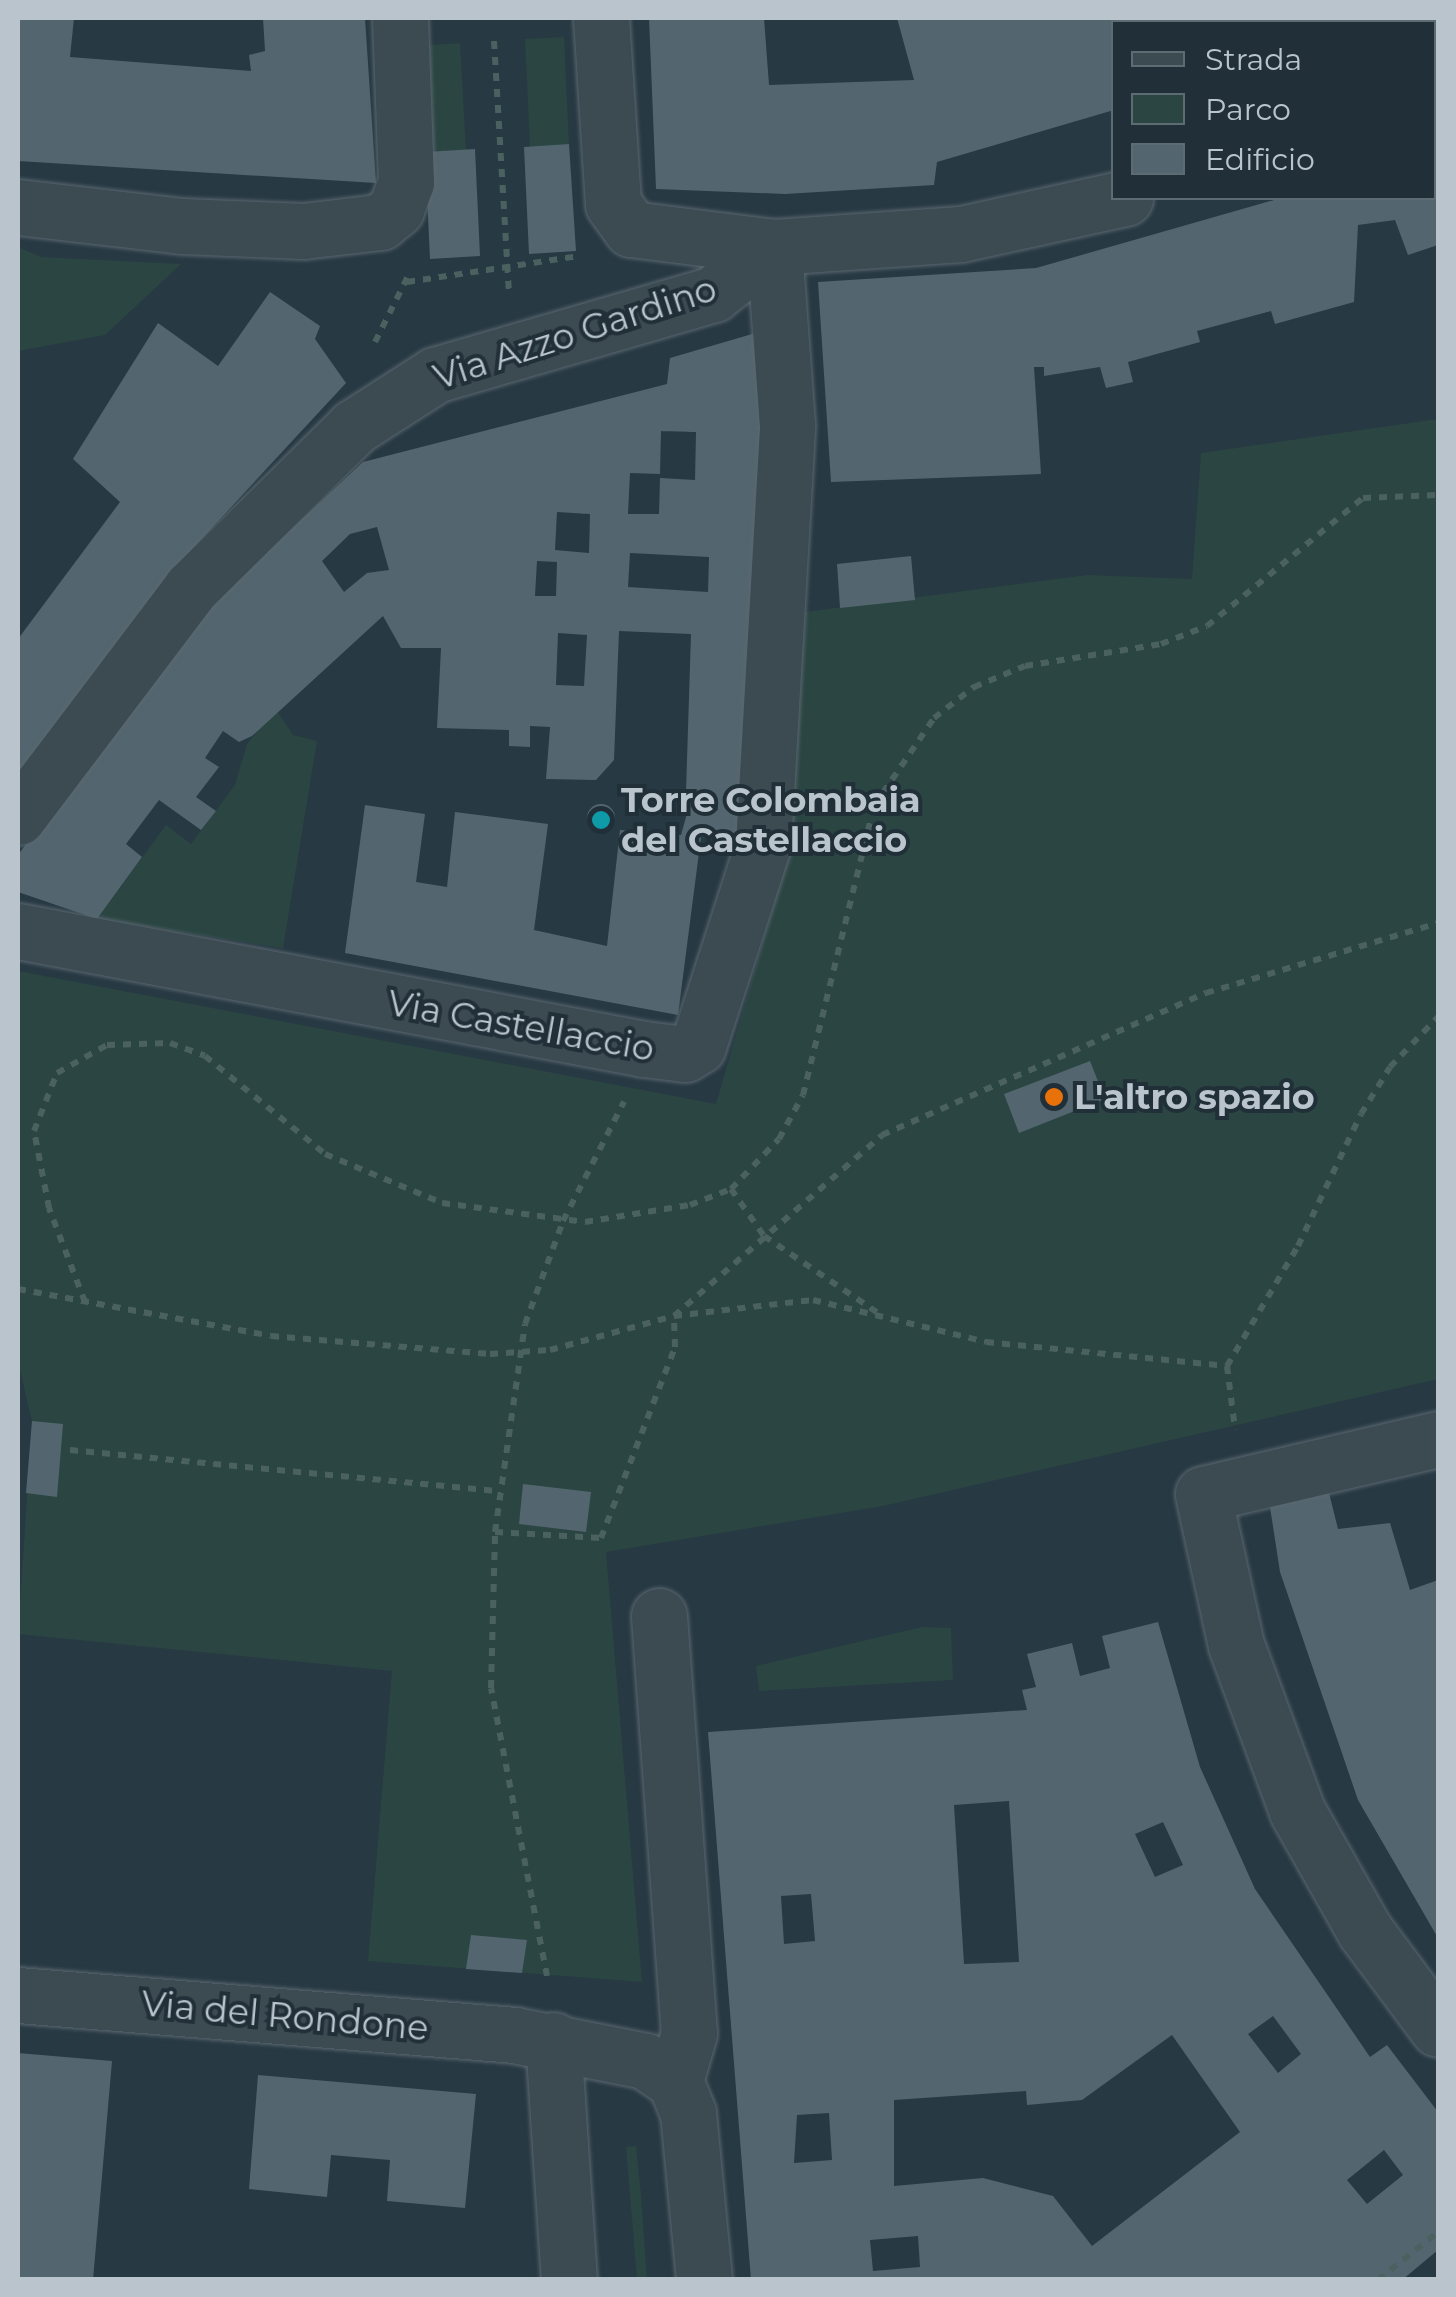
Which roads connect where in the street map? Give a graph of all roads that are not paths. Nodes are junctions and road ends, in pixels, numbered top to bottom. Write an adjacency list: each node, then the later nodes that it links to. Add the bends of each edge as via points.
1 (400, 18): 4 (street, via 406,182 396,209 380,222 302,231 182,226)
2 (601, 18): 5 (street, Via Azzo Gardino, via 615,213 639,231)
3 (1115, 200): 5 (street, Via Azzo Gardino, via 961,234)
4 (18, 206)
5 (774, 247): 6 (street, Via Azzo Gardino, via 713,294 434,375 354,428 191,588); 7 (street, Via Castellaccio, via 788,425 763,845 698,1046 685,1054 644,1049)
6 (18, 817)
7 (18, 931)
8 (1438, 1439): 11 (street, via 1203,1494 1236,1645 1296,1812 1365,1931)
9 (660, 1616): 13 (street, via 689,2033)
10 (18, 1995): 12 (street, Via del Rondone)
11 (1438, 2029)
12 (553, 2040): 13 (street, Via del Rondone, via 624,2053); 14 (street)
13 (675, 2081): 15 (street, via 692,2137)
14 (569, 2280)
15 (704, 2280)

